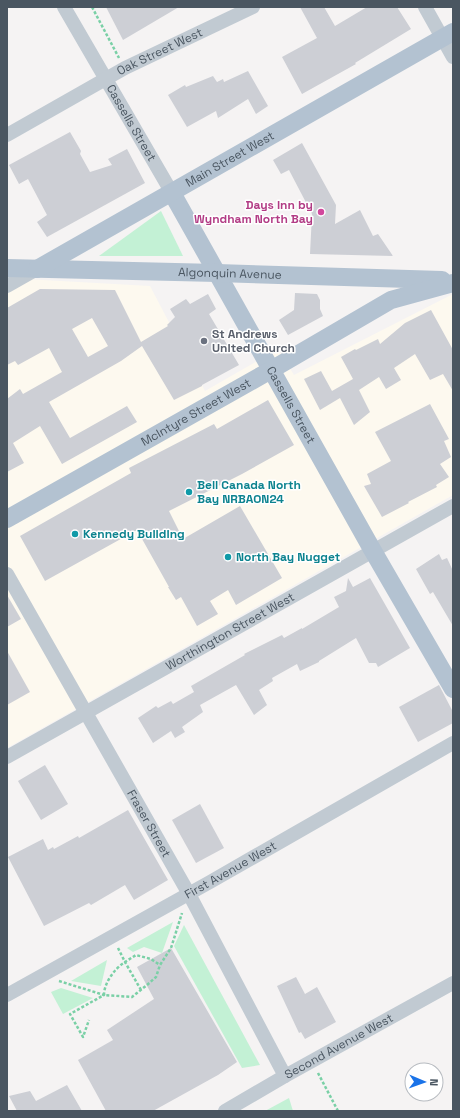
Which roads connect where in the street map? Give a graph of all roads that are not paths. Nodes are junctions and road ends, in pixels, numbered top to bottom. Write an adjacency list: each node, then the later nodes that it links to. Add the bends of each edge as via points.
1 (64, 7): 6 (street, Cassells Street)
2 (252, 7): 6 (street, Oak Street West)
3 (425, 7): 4 (street)
4 (448, 35): 5 (street); 8 (main road, Main Street West)
5 (453, 57)
6 (106, 79): 7 (street, Oak Street West); 8 (street, Cassells Street)
7 (7, 135)
8 (172, 193): 10 (main road, Main Street West); 11 (main road, Cassells Street)
9 (7, 268): 10 (main road, Algonquin Avenue)
10 (37, 269): 11 (main road, Algonquin Avenue); 13 (street, Main Street West)
11 (217, 273): 12 (main road, Algonquin Avenue); 14 (main road, Cassells Street)
12 (453, 282): 14 (main road, McIntyre Street West, via 391,300)
13 (7, 286)
14 (271, 370): 16 (main road, McIntyre Street West); 17 (main road, Cassells Street)
15 (453, 506): 17 (street, Worthington Street West)
16 (7, 519)
17 (373, 551): 19 (main road, Cassells Street); 20 (street, Worthington Street West)
18 (7, 574): 20 (street, Fraser Street)
19 (453, 689)
20 (86, 714): 22 (street, Worthington Street West); 23 (street, Fraser Street)
21 (453, 743): 23 (street, First Avenue West)
22 (7, 757)
23 (189, 894): 25 (street, First Avenue West); 26 (street, Fraser Street)
24 (453, 983): 26 (street, Second Avenue West)
25 (7, 995)
26 (286, 1076): 27 (street, Second Avenue West)
27 (226, 1111)

